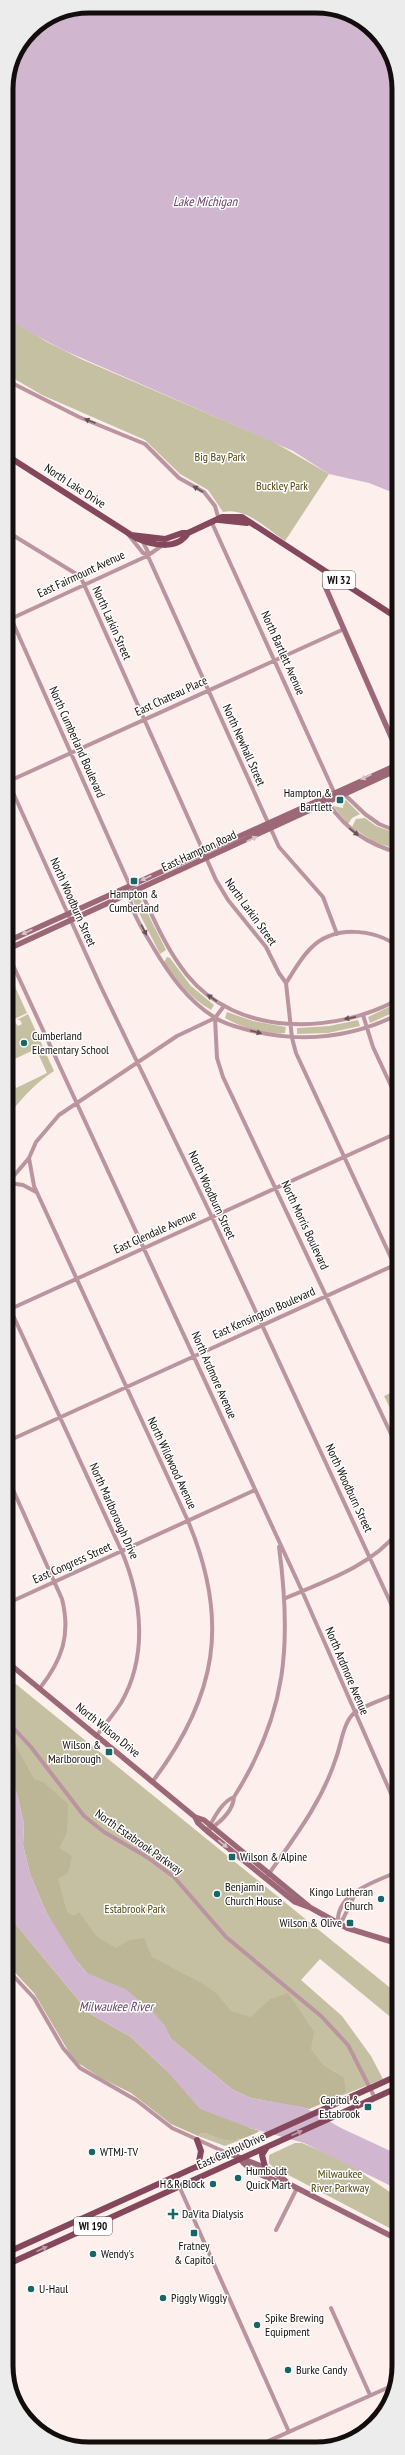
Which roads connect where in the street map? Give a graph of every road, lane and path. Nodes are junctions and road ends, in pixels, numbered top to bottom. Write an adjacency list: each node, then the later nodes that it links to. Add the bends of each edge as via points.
1 (13, 384): 3 (street, one-way to 1, via 215,506 204,492 179,478 145,444 66,411)
2 (13, 459): 6 (main road, North Lake Drive / WI 32)
3 (219, 520): 4 (main road, WI 32); 11 (main road, WI 32, via 222,517 238,516)
4 (212, 523): 8 (main road, WI 32, via 188,533 185,538); 17 (street, North Bartlett Avenue)
5 (13, 534): 12 (street, North Larkin Street, via 78,575)
6 (129, 534): 7 (main road, North Lake Drive / WI 32); 10 (street, North Newhall Street)
7 (142, 539): 8 (main road, North Lake Drive / WI 32); 9 (main road, North Lake Drive / WI 32); 10 (street, North Newhall Street)
8 (172, 541): 9 (main road, North Lake Drive / WI 32)
9 (163, 545): 10 (street, East Fairmount Avenue)
10 (147, 555): 12 (street, East Fairmount Avenue); 18 (street, North Newhall Street)
11 (328, 573): 13 (main road, WI 32); 16 (main road, via 325,586)
12 (84, 585): 14 (street, East Fairmount Avenue); 19 (street, North Larkin Street)
13 (392, 614)
14 (13, 617)
15 (13, 622): 21 (street, North Cumberland Boulevard)
16 (344, 629): 17 (street, East Chateau Place); 20 (main road)
17 (275, 660): 18 (street, East Chateau Place); 25 (street, North Bartlett Avenue)
18 (208, 690): 19 (street, East Chateau Place); 29 (street, North Newhall Street)
19 (144, 720): 21 (street, East Chateau Place); 33 (street, North Larkin Street)
20 (392, 739)
21 (71, 752): 24 (street, East Chateau Place); 35 (street, North Cumberland Boulevard)
22 (392, 767): 25 (main road, East Hampton Road, one-way to 25)
23 (392, 772): 27 (main road, East Hampton Road)
24 (13, 777)
25 (334, 792): 27 (street); 28 (street); 29 (main road, East Hampton Road)
26 (13, 793): 38 (street, North Woodburn Street)
27 (347, 794): 28 (main road, East Hampton Road); 30 (street, via 364,814)
28 (328, 803): 31 (main road, East Hampton Road); 32 (street, one-way to 32, via 344,824 360,837)
29 (268, 822): 31 (street, North Newhall Street); 33 (main road, East Hampton Road)
30 (392, 829)
31 (271, 830): 34 (main road, East Hampton Road, one-way to 31); 40 (street, North Newhall Street, via 279,847 323,897)
32 (392, 849)
33 (203, 852): 34 (street, North Larkin Street); 35 (main road, East Hampton Road, one-way to 35)
34 (206, 859): 36 (main road, East Hampton Road); 45 (street, North Larkin Street, via 228,900 266,947)
35 (130, 886): 36 (street); 37 (street); 38 (main road, East Hampton Road)
36 (140, 890): 37 (main road, East Hampton Road); 47 (street, one-way to 36, via 203,992 187,975 160,933)
37 (128, 895): 39 (main road, East Hampton Road); 50 (street, one-way to 50, via 151,942 177,985)
38 (68, 914): 39 (street, North Woodburn Street); 41 (main road, East Hampton Road, one-way to 41)
39 (71, 921): 43 (main road, East Hampton Road); 54 (street, North Woodburn Street)
40 (337, 934): 42 (street, via 361,932); 45 (street, via 326,937 310,949)
41 (13, 939)
42 (392, 943)
43 (13, 947)
44 (13, 965): 56 (street, North Ardmore Avenue)
45 (286, 982): 51 (street, North Larkin Street)
46 (392, 1002): 48 (street)
47 (224, 1006): 50 (street); 51 (street, via 255,1019)
48 (363, 1015): 51 (street, one-way to 51, via 318,1024); 52 (street)
49 (392, 1017): 52 (street)
50 (215, 1018): 53 (street, one-way to 53, via 265,1034); 54 (street, via 177,1036); 62 (street, North Morris Boulevard, via 217,1058 223,1077)
51 (290, 1023): 53 (street, North Larkin Street)
52 (367, 1028): 53 (street, via 322,1037); 55 (street)
53 (292, 1038): 58 (street, North Larkin Street, via 296,1053)
54 (139, 1063): 56 (street); 64 (street, North Woodburn Street)
55 (392, 1087)
56 (77, 1102): 59 (street, via 59,1115 45,1130); 65 (street, North Ardmore Avenue)
57 (392, 1135): 58 (street, East Glendale Avenue)
58 (344, 1157): 62 (street, East Glendale Avenue); 66 (street, North Larkin Street)
59 (29, 1158): 60 (street); 63 (street, North Wildwood Avenue, via 30,1174)
60 (13, 1177)
61 (13, 1184): 63 (street, via 23,1185)
62 (276, 1188): 64 (street, East Glendale Avenue); 69 (street, North Morris Boulevard)
63 (37, 1192): 68 (street, North Wildwood Avenue)
64 (212, 1217): 65 (street, East Glendale Avenue); 72 (street, North Woodburn Street)
65 (144, 1248): 68 (street, East Glendale Avenue); 73 (street, North Ardmore Avenue)
66 (392, 1261)
67 (392, 1266): 69 (street, East Kensington Boulevard)
68 (76, 1279): 70 (street, East Glendale Avenue); 74 (street, North Wildwood Avenue)
69 (326, 1296): 72 (street, East Kensington Boulevard); 76 (street, North Morris Boulevard)
70 (13, 1308)
71 (13, 1320): 75 (street, North Marlborough Drive)
72 (262, 1326): 73 (street, East Kensington Boulevard); 84 (street, North Woodburn Street)
73 (195, 1356): 74 (street, East Kensington Boulevard); 79 (street, North Ardmore Avenue)
74 (126, 1387): 75 (street, East Kensington Boulevard); 80 (street, North Wildwood Avenue)
75 (60, 1417): 77 (street, East Kensington Boulevard); 83 (street, North Marlborough Drive)
76 (392, 1436)
77 (13, 1439)
78 (13, 1489): 85 (street)
79 (255, 1490): 80 (street, East Congress Street); 82 (street, North Ardmore Avenue)
80 (188, 1521): 83 (street, East Congress Street); 96 (street, North Wildwood Avenue, via 203,1560 210,1590 211,1656 204,1690 191,1724 177,1750)
81 (392, 1538): 84 (street)
82 (279, 1543): 86 (street, North Ardmore Avenue); 87 (street)
83 (122, 1552): 85 (street, East Congress Street); 95 (street, North Marlborough Drive, via 136,1593 139,1618 138,1646 132,1678 124,1695)
84 (371, 1558): 86 (street); 89 (street, North Woodburn Street)
85 (55, 1582): 88 (street, East Congress Street); 91 (street, via 66,1613 65,1644 54,1670)
86 (302, 1591): 87 (street); 93 (street, North Ardmore Avenue)
87 (286, 1598): 97 (street, via 285,1657 274,1713 260,1751)
88 (13, 1601)
89 (392, 1605)
90 (13, 1667): 91 (main road, North Wilson Drive)
91 (40, 1688): 95 (main road, North Wilson Drive)
92 (392, 1695): 93 (street)
93 (354, 1713): 98 (street, North Ardmore Avenue); 103 (street, via 347,1723 336,1760 322,1792 291,1845)
94 (13, 1728): 109 (street, North Estabrook Parkway, via 84,1816 104,1832 147,1857 174,1877 226,1937 321,2016 348,2045)
95 (97, 1734): 96 (main road, North Wilson Drive)
96 (153, 1781): 99 (main road, North Wilson Drive)
97 (234, 1797): 100 (street, via 228,1799); 100 (street, via 234,1804)
98 (392, 1797)
99 (195, 1817): 100 (main road, North Wilson Drive); 101 (main road, North Wilson Drive)
100 (211, 1826): 101 (street); 103 (main road, North Wilson Drive)
101 (207, 1831): 103 (main road, North Wilson Drive, one-way to 103)
102 (392, 1875): 104 (street)
103 (267, 1876): 105 (main road, North Wilson Drive, via 295,1902)
104 (356, 1891): 105 (street); 105 (street, via 344,1902 337,1916)
105 (338, 1924): 106 (main road, North Wilson Drive)
106 (392, 1942)
107 (13, 1976): 112 (street, via 34,1998 75,2064 94,2078 130,2095 172,2128)
108 (392, 2078): 109 (main road, East Capitol Drive / WI 190)
109 (371, 2088): 111 (street, North Estabrook Parkway); 114 (main road, East Capitol Drive / WI 190)
110 (392, 2090): 111 (main road, East Capitol Drive / WI 190)
111 (375, 2098): 113 (main road, East Capitol Drive / WI 190, one-way to 111)
112 (197, 2140): 114 (street); 116 (main road, via 201,2151)
113 (267, 2147): 115 (main road, East Capitol Drive / WI 190); 117 (main road, via 262,2155)
114 (229, 2154): 115 (main road); 116 (main road, East Capitol Drive / WI 190)
115 (240, 2159): 117 (main road); 119 (main road, via 245,2165 272,2179); 120 (main road, East Capitol Drive / WI 190)
116 (198, 2167): 118 (main road, East Capitol Drive / WI 190)
117 (266, 2167): 119 (main road)
118 (175, 2177): 120 (street); 124 (main road, East Capitol Drive / WI 190)
119 (290, 2184): 121 (main road)
120 (179, 2186): 125 (main road, East Capitol Drive / WI 190, one-way to 120); 129 (street)
121 (297, 2188): 122 (street); 123 (main road)
122 (276, 2230)
123 (392, 2236)
124 (13, 2250)
125 (13, 2262)
126 (331, 2308): 128 (street)
127 (389, 2387): 128 (street)
128 (370, 2395): 129 (street)
129 (289, 2432): 130 (street)
130 (276, 2438): 131 (street); 132 (street)
131 (267, 2442)
132 (278, 2442)

